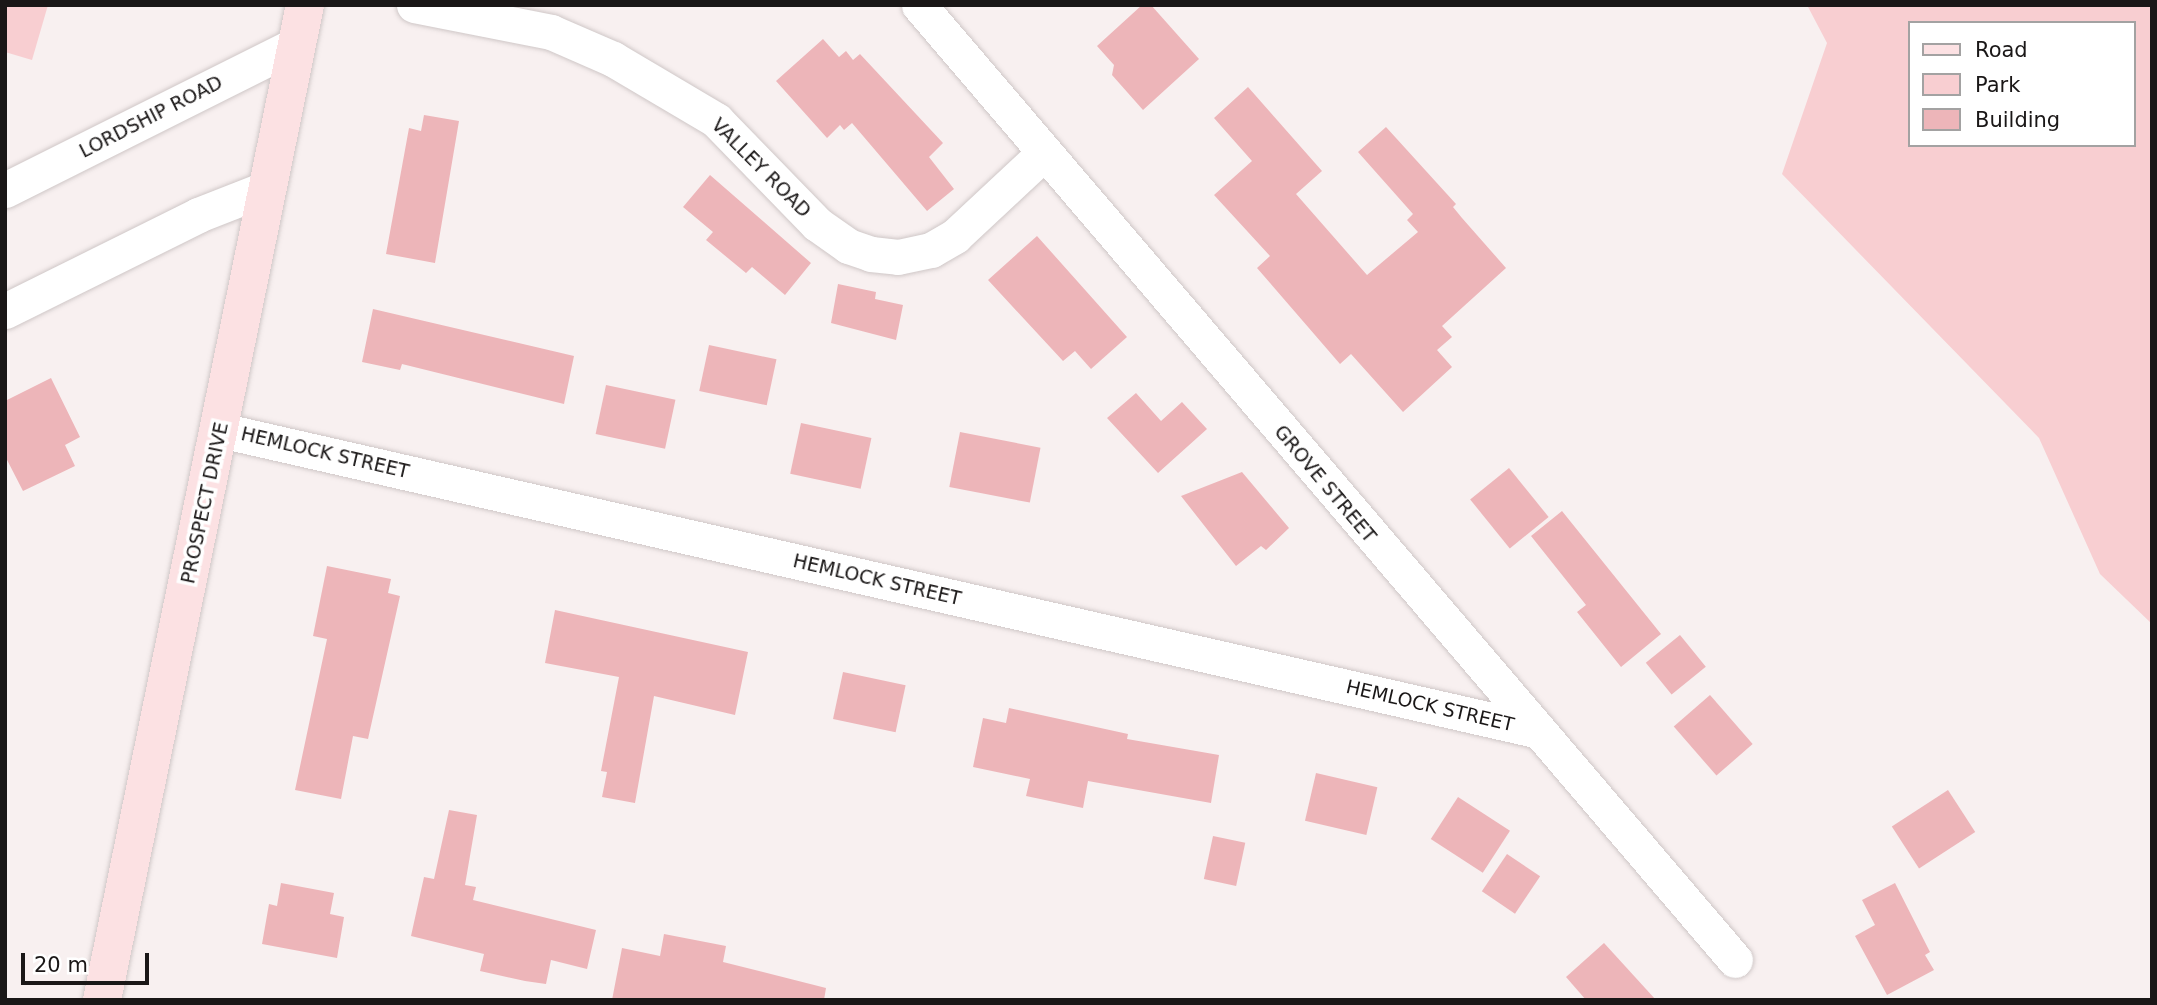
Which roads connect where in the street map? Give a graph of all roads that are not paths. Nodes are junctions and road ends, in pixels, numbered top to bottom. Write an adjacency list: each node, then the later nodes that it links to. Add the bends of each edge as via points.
1 (305, 5): 4 (main road, PROSPECT DRIVE)
2 (414, 5): 5 (street, VALLEY ROAD, via 551,33 613,59 716,120 817,224 848,246 871,254 898,257 955,236)
3 (919, 5): 5 (street, GROVE STREET)
4 (297, 44): 6 (main road, PROSPECT DRIVE); 7 (street, LORDSHIP ROAD)
5 (1044, 153): 10 (street, GROVE STREET)
6 (267, 188): 8 (street, via 198,215); 9 (main road, PROSPECT DRIVE)
7 (5, 190)
8 (5, 311)
9 (220, 430): 10 (street, HEMLOCK STREET); 12 (main road, PROSPECT DRIVE)
10 (1535, 730): 11 (street, GROVE STREET)
11 (1735, 960)
12 (102, 1000)

